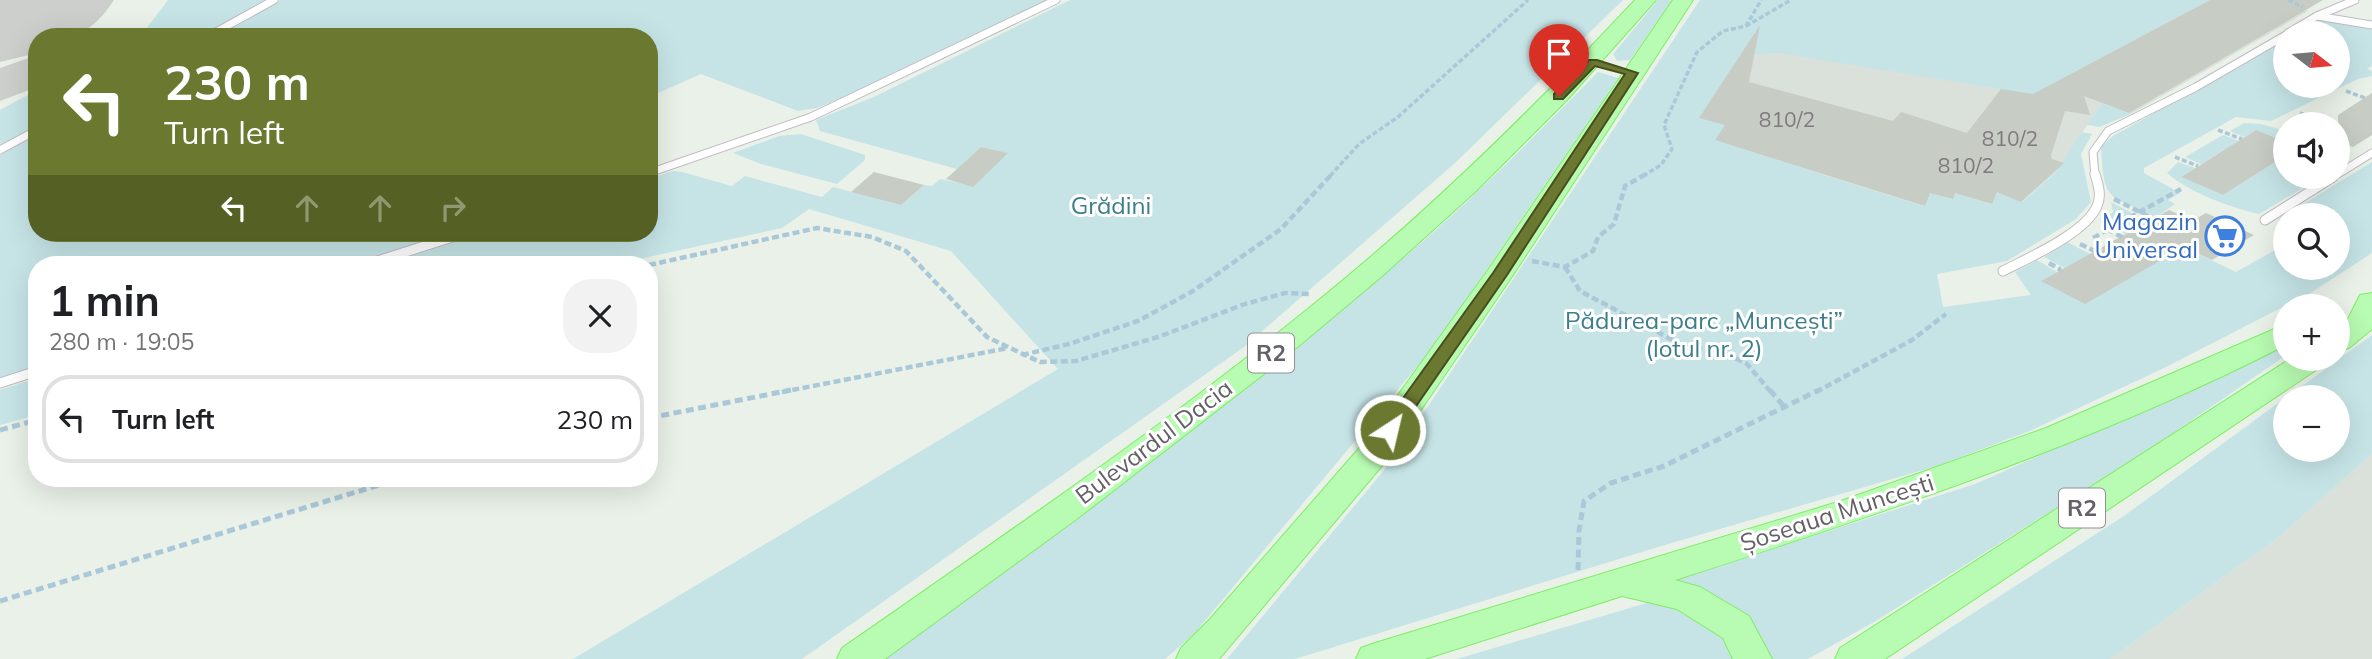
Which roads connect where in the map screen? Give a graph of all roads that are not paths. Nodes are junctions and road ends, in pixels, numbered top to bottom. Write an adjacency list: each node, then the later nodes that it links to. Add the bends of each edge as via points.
1 (274, 0): 9 (lane)
2 (1056, 0): 19 (lane, via 811,117)
3 (1646, 0): 11 (main road, Bulevardul Dacia / R2)
4 (1682, 0): 12 (main road)
5 (2355, 0): 6 (lane)
6 (2316, 16): 7 (lane); 8 (lane)
7 (2308, 21)
8 (2372, 25)
9 (223, 28)
10 (2273, 42): 24 (lane, via 2096,141 2092,158 2097,208 2078,226)
11 (1593, 62): 12 (main road); 33 (main road, Bulevardul Dacia / R2, via 1489,164 1234,382)
12 (1632, 73): 34 (main road, via 1374,453)
13 (28, 135): 14 (lane)
14 (0, 150)
15 (2372, 153): 16 (lane)
16 (2362, 159): 17 (lane); 18 (lane)
17 (2372, 160)
18 (2350, 166)
19 (658, 170)
20 (2314, 189): 21 (lane)
21 (2264, 220)
22 (437, 242): 23 (lane)
23 (393, 256)
24 (2003, 271)
25 (2371, 301): 26 (main road); 27 (main road, via 2358,328)
26 (2350, 306)
27 (2350, 333)
28 (2273, 340): 32 (main road, Șoseaua Muncești, via 2058,436 1853,510)
29 (2293, 371): 37 (main road, R2)
30 (28, 374): 31 (lane)
31 (0, 383)
32 (1618, 582): 35 (main road, Șoseaua Muncești); 36 (main road, via 1686,597 1736,627)
33 (856, 659)
34 (1195, 659)
35 (1375, 659)
36 (1752, 659)
37 (1854, 659)

